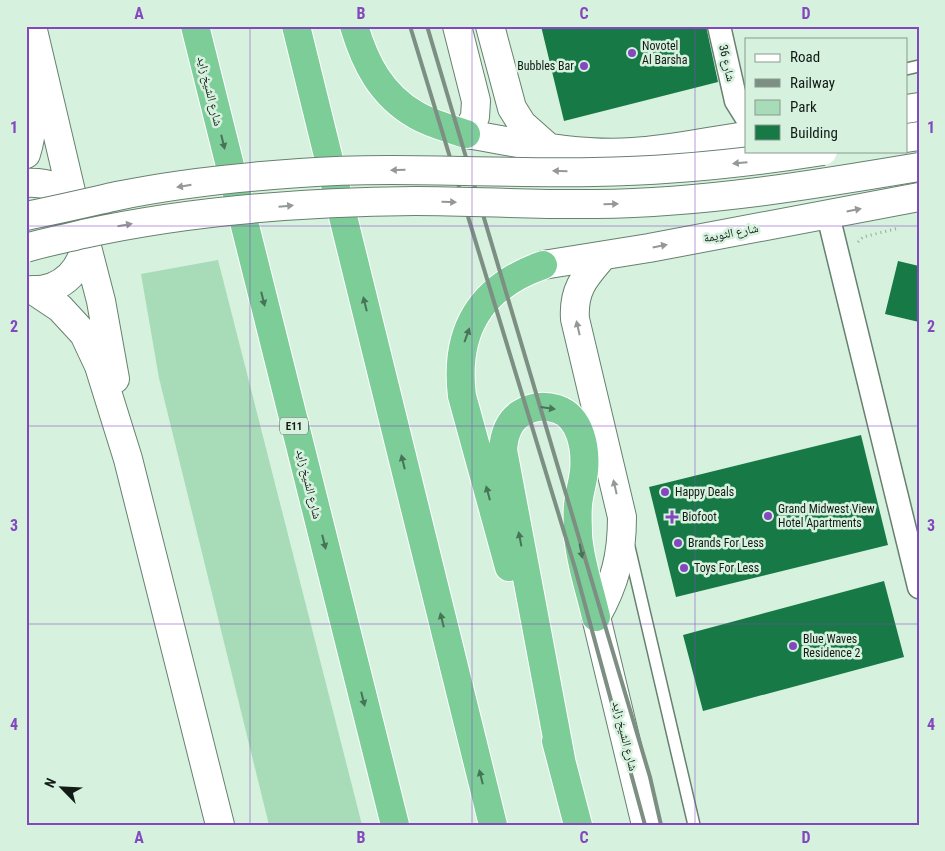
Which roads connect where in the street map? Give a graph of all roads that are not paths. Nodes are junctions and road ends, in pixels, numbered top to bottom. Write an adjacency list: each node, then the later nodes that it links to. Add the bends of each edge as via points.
1 (32, 26): 19 (street)
2 (194, 26): 33 (highway, شارع الشيخ زايد / E11, one-way to 33)
3 (296, 26): 34 (highway, one-way to 3)
4 (354, 26): 10 (highway, via 364,58 395,99 416,115)
5 (457, 26): 10 (street, via 476,101 474,117)
6 (490, 26): 13 (street, via 512,108 522,124)
7 (718, 26): 9 (street, شارع 36)
8 (26, 84): 15 (street, via 32,116)
9 (741, 109): 12 (street, شارع 36)
10 (466, 134): 13 (street)
11 (745, 136): 12 (street)
12 (717, 140): 13 (street, via 633,152)
13 (549, 148)
14 (816, 152): 21 (street, one-way to 21, bridge, via 758,161 594,172 420,169 301,173 216,181 119,196)
15 (26, 154)
16 (919, 167): 23 (street, one-way to 16, bridge, via 122,226 212,212 303,204 415,201 596,204 680,201 763,193)
17 (26, 183): 19 (street, via 50,185)
18 (919, 197): 20 (street, شارع الثويمة, one-way to 18)
19 (73, 200): 22 (street, via 86,228)
20 (828, 215): 24 (street, شارع الثويمة, one-way to 20); 29 (street)
21 (26, 216)
22 (86, 243): 26 (street, via 74,272 62,282 48,288); 27 (street, via 103,311)
23 (26, 248)
24 (603, 256): 25 (street, شارع الثويمة); 28 (street, one-way to 24, via 574,310 581,283)
25 (543, 265): 31 (highway, one-way to 25, via 459,375 464,340 476,314 504,283)
26 (29, 290): 27 (street, via 60,308 84,334 99,366)
27 (128, 459): 32 (street)
28 (622, 517): 30 (street, via 620,559); 37 (lane)
29 (919, 588)
30 (596, 617): 31 (highway, one-way to 30, via 503,450 506,433 515,417 536,407 560,410 570,417 581,437 584,463 578,504 578,538); 36 (street, شارع الشيخ زايد)
31 (561, 759): 35 (highway)
32 (220, 825)
33 (395, 825)
34 (493, 825)
35 (578, 825)
36 (646, 825)
37 (694, 825)

